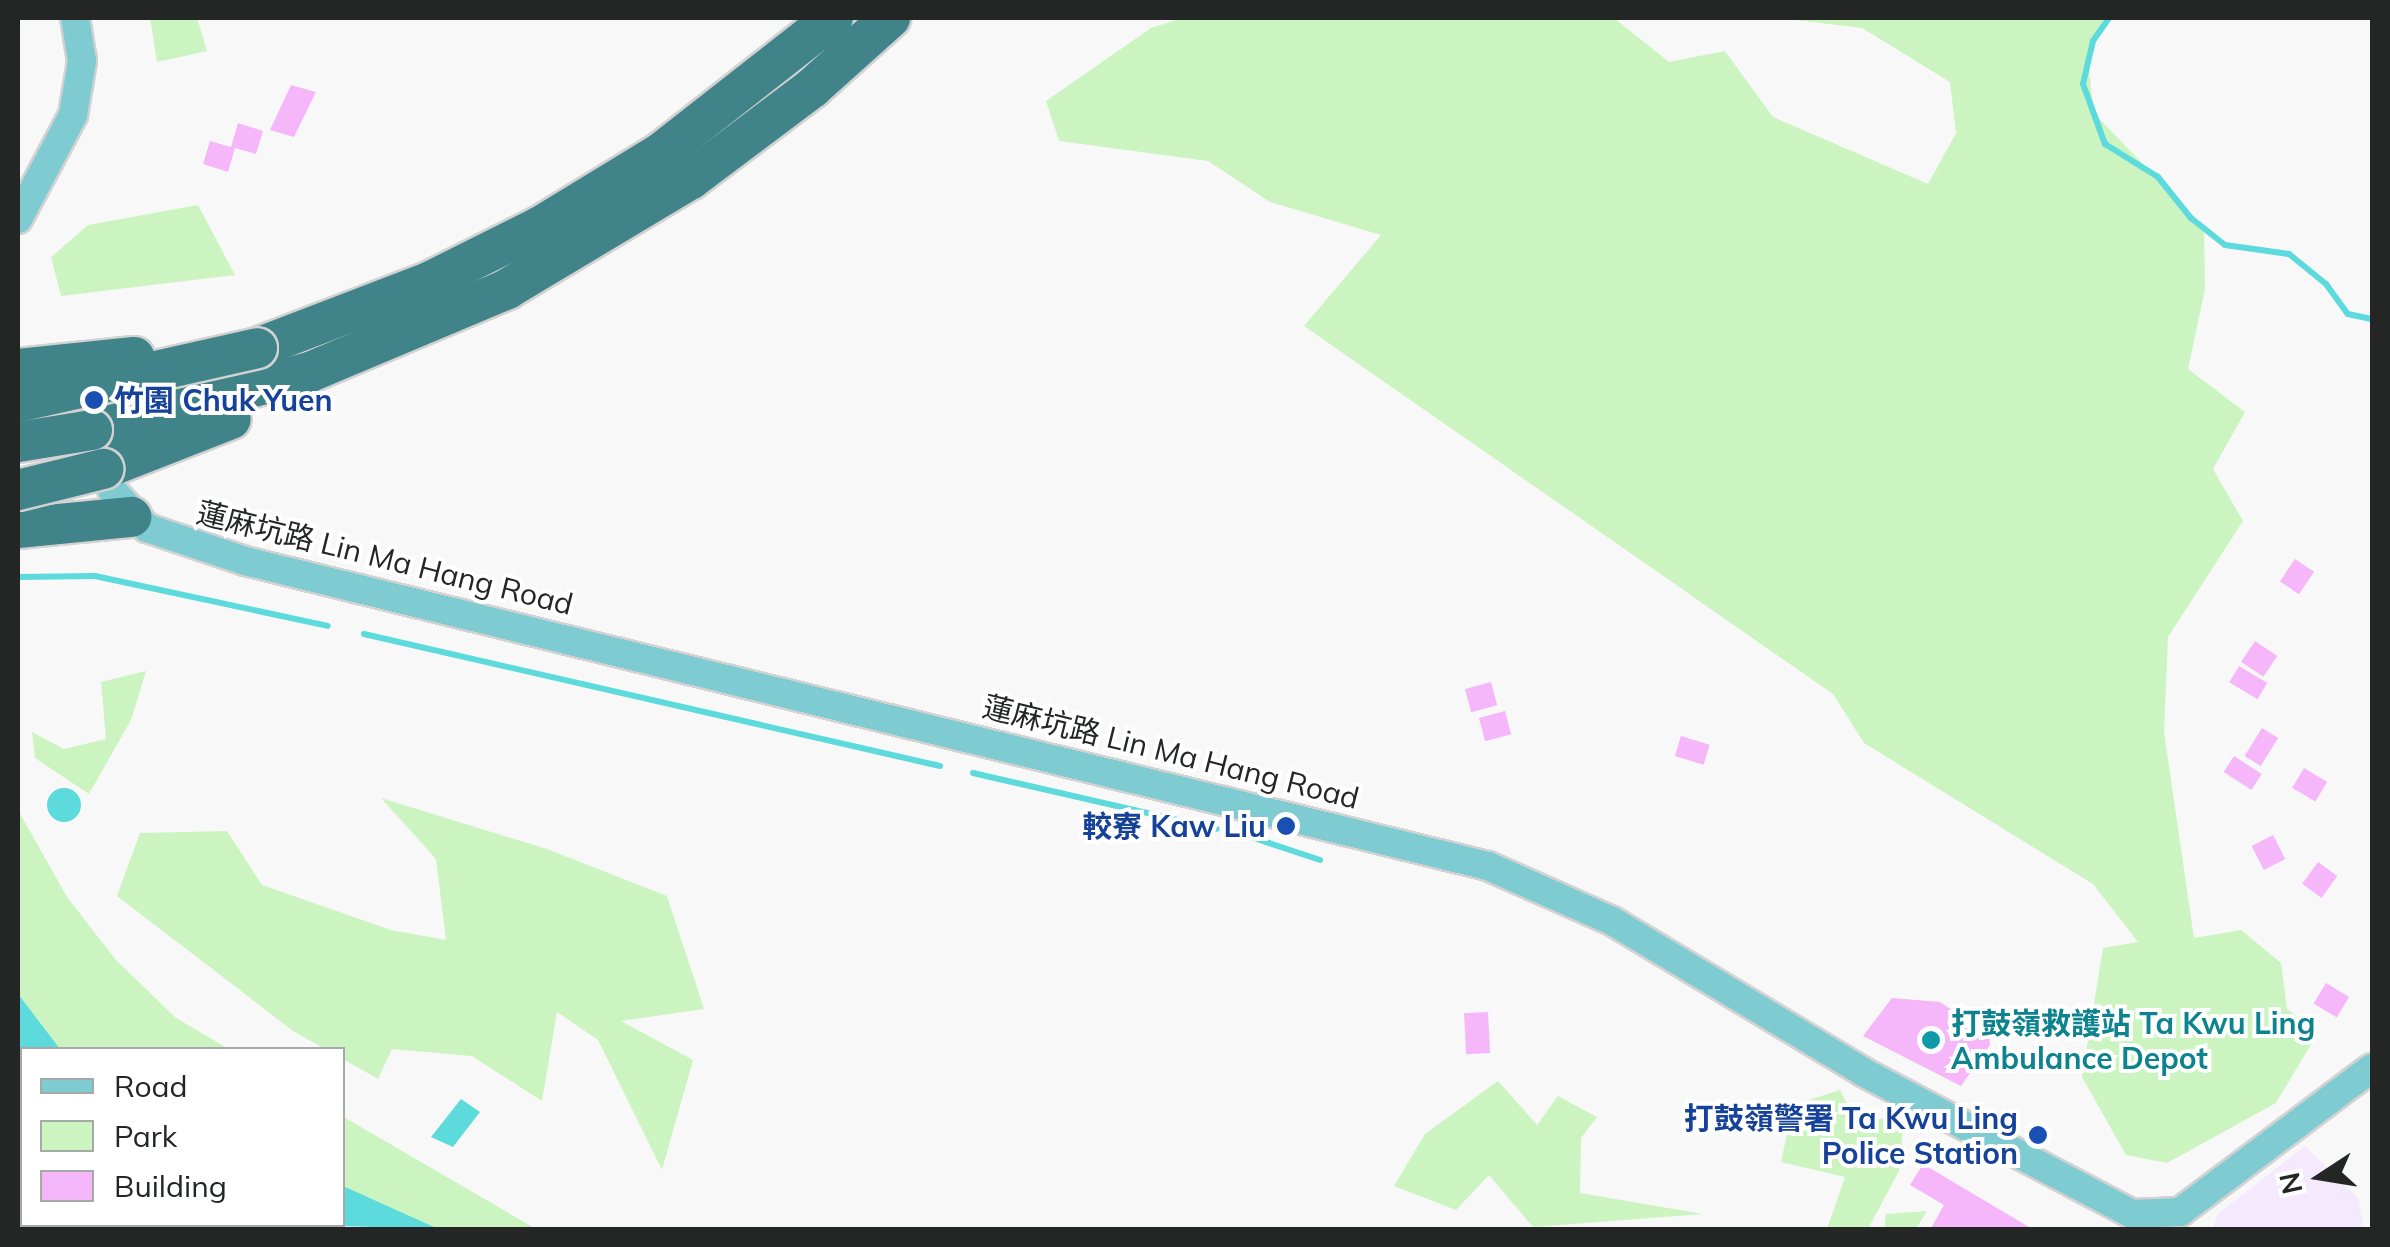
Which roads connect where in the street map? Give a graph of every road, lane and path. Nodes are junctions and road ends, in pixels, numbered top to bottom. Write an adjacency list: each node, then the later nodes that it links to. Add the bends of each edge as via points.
1 (75, 18): 4 (street, via 82,62 73,115)
2 (833, 18): 5 (highway, via 662,152 541,226 429,282)
3 (890, 18): 6 (highway, via 754,134 622,224 477,304)
4 (18, 218)
5 (258, 348): 7 (highway, bridge); 8 (highway, bridge)
6 (360, 354): 9 (highway, bridge, via 156,417); 10 (highway, bridge, via 276,400 121,465)
7 (18, 369)
8 (18, 402)
9 (18, 442)
10 (18, 490)
11 (122, 504): 12 (highway); 14 (street, 蓮麻坑路 Lin Ma Hang Road, via 168,538 244,561 1488,866 1612,921 1863,1072)
12 (18, 528)
13 (2372, 1068): 14 (street, via 2180,1212)
14 (2154, 1224)

